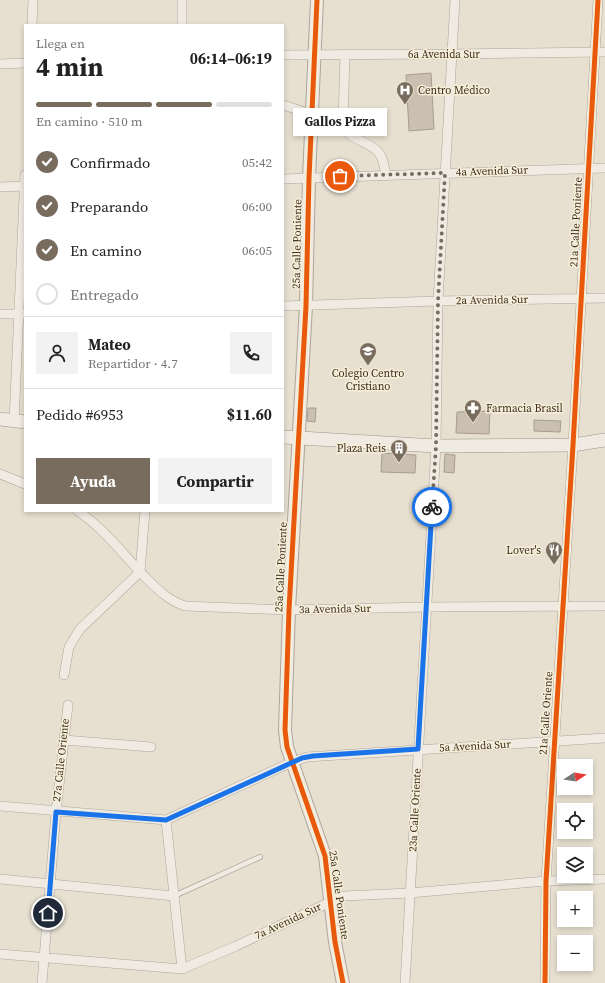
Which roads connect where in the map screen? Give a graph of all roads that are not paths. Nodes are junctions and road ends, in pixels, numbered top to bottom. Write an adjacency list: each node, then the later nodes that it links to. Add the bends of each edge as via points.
1 (33, 0): 6 (street)
2 (182, 0): 7 (street)
3 (317, 0): 10 (street, 25a Calle Poniente)
4 (455, 0): 12 (street, 23a Calle Oriente)
5 (598, 0): 8 (street, 21a Calle Poniente)
6 (32, 24)
7 (182, 24)
8 (595, 52): 9 (street, 6a Avenida Sur); 12 (street, 6a Avenida Sur); 19 (street, 21a Calle Poniente)
9 (605, 52)
10 (315, 54): 11 (street, 6a Avenida Sur); 13 (street, 6a Avenida Sur); 17 (street, 25a Calle Poniente)
11 (345, 54): 12 (street, 6a Avenida Sur); 21 (street, via 344,129 379,153)
12 (452, 54): 20 (street, 23a Calle Oriente)
13 (284, 55)
14 (24, 63): 15 (street)
15 (0, 64)
16 (284, 105): 17 (street)
17 (311, 114): 23 (street, 25a Calle Poniente)
18 (605, 168): 19 (street, 4a Avenida Sur)
19 (589, 169): 20 (street, 4a Avenida Sur); 28 (street, 21a Calle Poniente)
20 (445, 173): 21 (street, 4a Avenida Sur); 29 (street, 23a Calle Oriente)
21 (386, 175): 23 (street, 4a Avenida Sur)
22 (284, 178): 23 (street, 4a Avenida Sur)
23 (309, 178): 31 (street, 25a Calle Poniente)
24 (24, 186): 25 (street)
25 (0, 187)
26 (24, 229): 33 (street)
27 (605, 298): 28 (street, 2a Avenida Sur)
28 (581, 299): 29 (street, 2a Avenida Sur); 39 (street, 21a Calle Poniente)
29 (438, 301): 31 (street, 2a Avenida Sur); 40 (street, 23a Calle Oriente)
30 (284, 306): 31 (street, 2a Avenida Sur)
31 (306, 306): 37 (street, 25a Calle Poniente)
32 (0, 314): 33 (street)
33 (22, 314): 35 (street)
34 (0, 419): 35 (main road)
35 (20, 422)
36 (284, 437): 37 (main road)
37 (298, 438): 40 (main road); 49 (street, 25a Calle Poniente)
38 (605, 440): 39 (main road)
39 (573, 445): 40 (main road); 48 (street, 21a Calle Oriente)
40 (436, 446): 47 (street, 23a Calle Oriente)
41 (0, 474): 42 (street)
42 (24, 484)
43 (79, 512): 45 (street, 3a Avenida Sur, via 99,528)
44 (145, 512): 45 (street)
45 (140, 572): 49 (street, 3a Avenida Sur, via 177,604); 50 (street, via 80,629 69,647)
46 (605, 606): 48 (street, 3a Avenida Sur)
47 (426, 607): 48 (street, 3a Avenida Sur); 49 (street, 3a Avenida Sur); 56 (street, 23a Calle Oriente)
48 (563, 607): 54 (street, 21a Calle Oriente)
49 (289, 610): 57 (street, 25a Calle Poniente, via 285,730)
50 (64, 675)
51 (68, 705): 53 (street, 27a Calle Oriente)
52 (605, 738): 54 (street, 5a Avenida Sur)
53 (64, 740): 55 (street); 59 (street, 27a Calle Oriente)
54 (555, 742): 56 (street, 5a Avenida Sur); 64 (street, 21a Calle Oriente)
55 (151, 747)
56 (418, 749): 57 (street, 5a Avenida Sur, via 313,756); 66 (street, 23a Calle Oriente)
57 (292, 762): 60 (street, 5a Avenida Sur); 68 (street, 25a Calle Poniente, via 323,850)
58 (0, 806): 59 (street, 5a Avenida Sur)
59 (56, 812): 60 (street, 5a Avenida Sur); 65 (street, 27a Calle Oriente)
60 (166, 820): 67 (street)
61 (260, 857): 67 (lane)
62 (0, 879): 65 (street)
63 (605, 879): 64 (street, 7a Avenida Sur)
64 (546, 881): 66 (street, 7a Avenida Sur); 75 (street, 21a Calle Oriente)
65 (50, 884): 67 (street); 70 (street, 27a Calle Oriente)
66 (410, 893): 68 (street, 7a Avenida Sur, via 346,896); 74 (street, 23a Calle Oriente)
67 (174, 896): 71 (street)
68 (331, 901): 71 (street, 7a Avenida Sur); 73 (street, 25a Calle Poniente)
69 (0, 954): 70 (street, 7a Avenida Sur)
70 (44, 957): 71 (street, 7a Avenida Sur); 72 (street, 27a Calle Oriente)
71 (182, 969)
72 (42, 983)
73 (343, 983)
74 (405, 983)
75 (545, 983)

